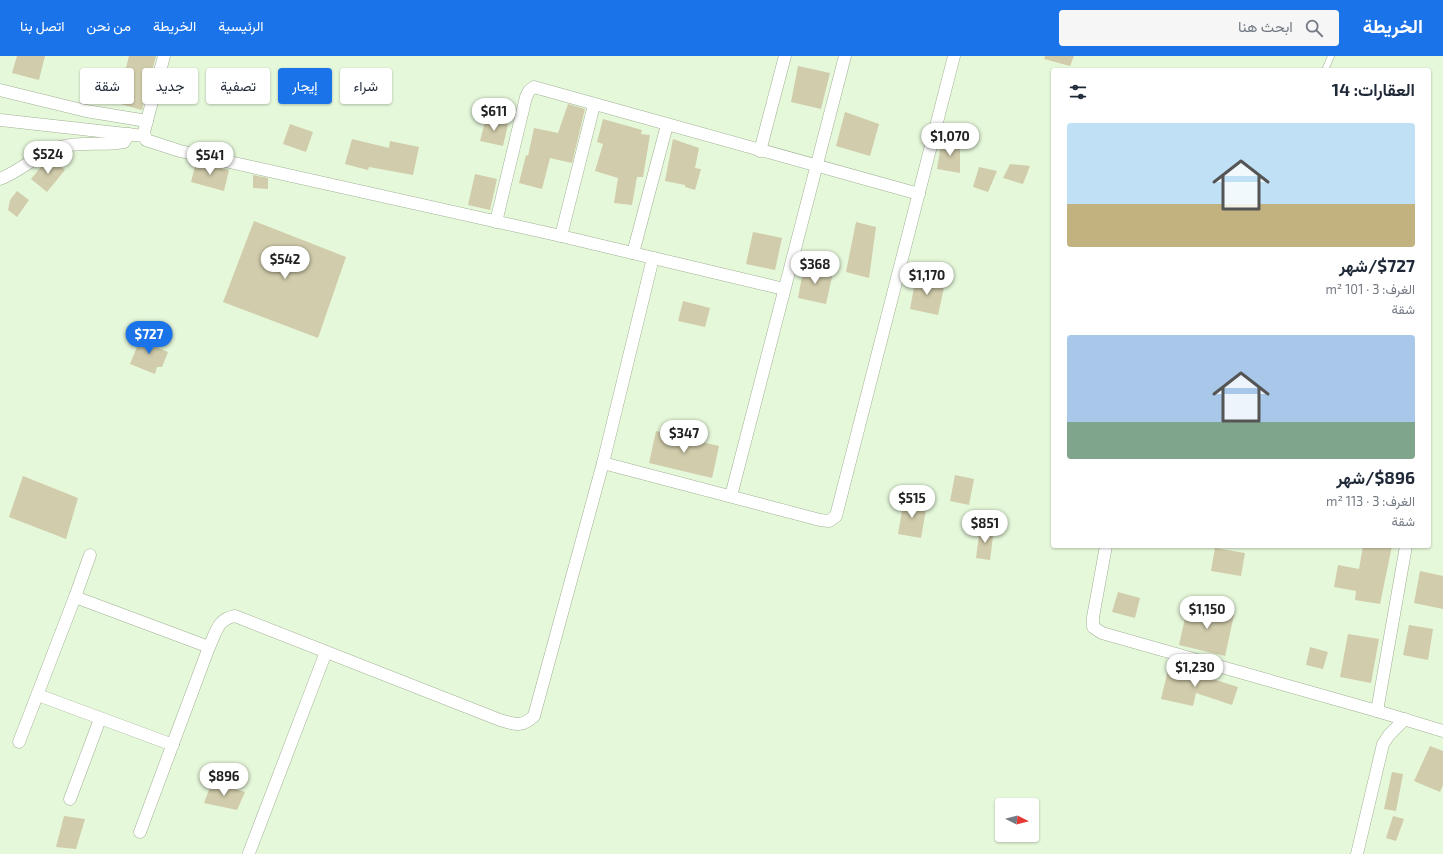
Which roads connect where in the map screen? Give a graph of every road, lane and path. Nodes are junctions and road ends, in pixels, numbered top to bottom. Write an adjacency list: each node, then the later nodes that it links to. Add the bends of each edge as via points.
1 (164, 56): 10 (street)
2 (785, 56): 16 (street)
3 (845, 56): 17 (street)
4 (954, 56): 19 (street)
5 (1331, 56): 6 (lane)
6 (1326, 68)
7 (0, 90): 10 (street, via 86,111)
8 (594, 105): 11 (street); 20 (street, via 534,87 529,91); 21 (street)
9 (0, 120): 12 (street)
10 (147, 121): 14 (street)
11 (667, 125): 16 (street); 22 (street)
12 (67, 127): 13 (street); 15 (street)
13 (129, 134): 14 (street); 15 (street, via 124,142 114,144)
14 (144, 136): 20 (street, via 151,143 180,151)
15 (66, 146): 18 (street, via 48,152)
16 (760, 151): 17 (street)
17 (817, 166): 19 (street); 24 (street)
18 (0, 180)
19 (919, 194): 26 (street, via 836,516 829,521 820,520)
20 (496, 222): 21 (street)
21 (561, 236): 22 (street)
22 (633, 253): 23 (street)
23 (653, 258): 24 (street); 25 (street)
24 (784, 289): 26 (street)
25 (603, 463): 26 (street); 32 (street, via 534,716 526,723 515,724 500,720)
26 (731, 496)
27 (1106, 548): 34 (street, via 1093,617 1093,627 1102,633)
28 (1406, 548): 34 (street)
29 (90, 555): 30 (street)
30 (75, 597): 31 (street); 33 (street)
31 (209, 647): 32 (street, via 219,624 226,618 235,616); 39 (street)
32 (326, 652): 42 (street)
33 (38, 695): 35 (street); 38 (street)
34 (1377, 711): 36 (street)
35 (100, 719): 39 (street); 40 (street)
36 (1405, 719): 37 (street); 43 (street, via 1383,744)
37 (1443, 732)
38 (19, 742)
39 (173, 745): 41 (street)
40 (70, 799)
41 (140, 832)
42 (249, 853)
43 (1357, 854)

